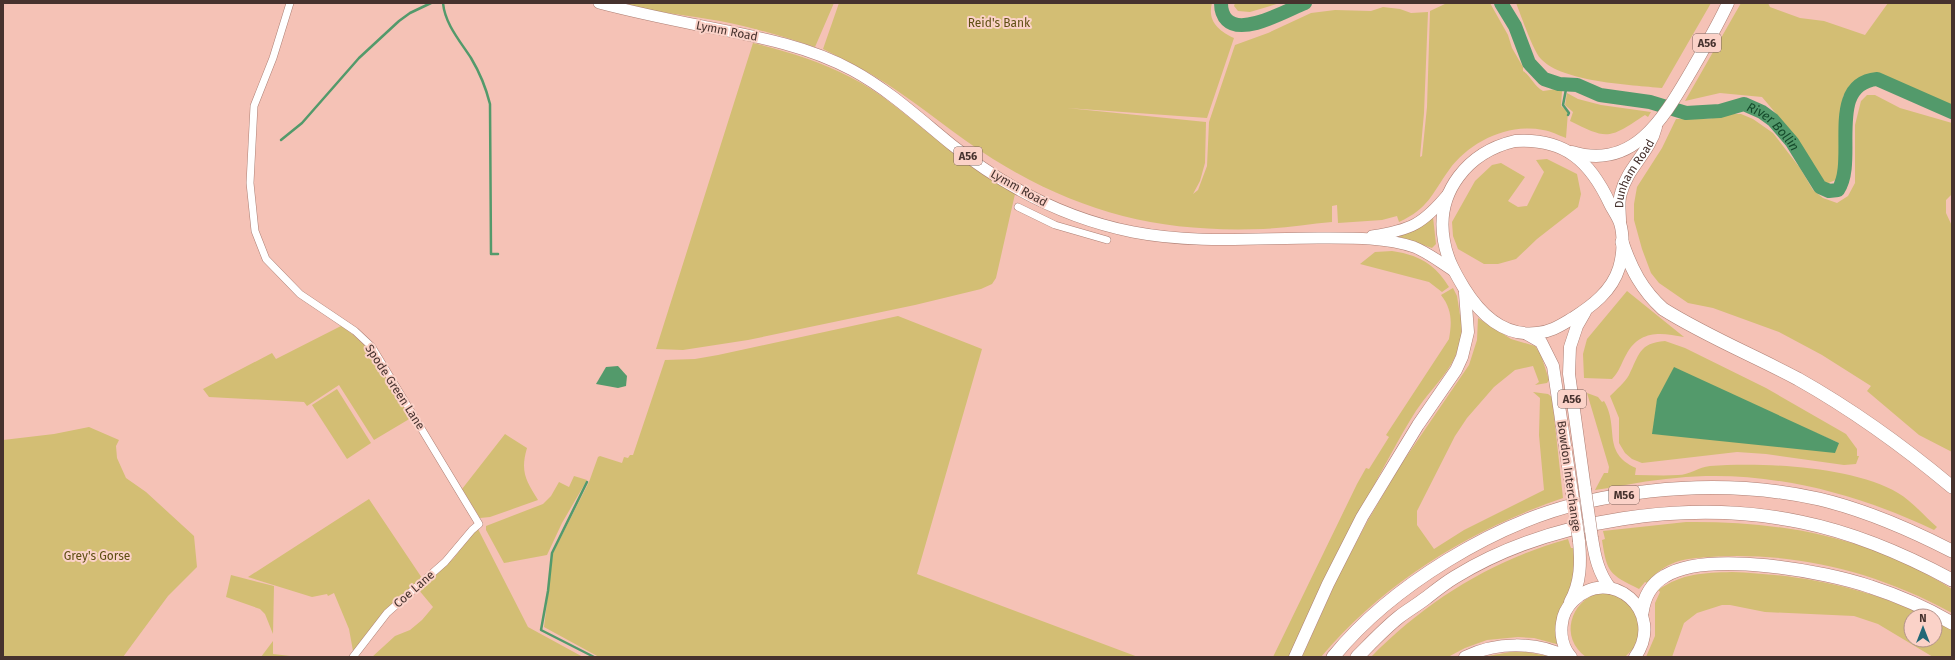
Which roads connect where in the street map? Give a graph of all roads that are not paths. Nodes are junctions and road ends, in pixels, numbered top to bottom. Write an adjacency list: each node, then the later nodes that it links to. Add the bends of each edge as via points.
1 (290, 3): 17 (street, Spode Green Lane, via 273,58 254,106 250,183 255,230 266,259 300,294 355,331 372,347)
2 (598, 3): 9 (main road, Lymm Road / A56, via 775,41 836,62 896,99 1001,180 1048,204 1103,224 1157,236 1208,240)
3 (1728, 3): 4 (highway, Dunham Road / A56)
4 (1657, 125): 5 (highway, Dunham Road / A56, via 1629,148 1604,156 1581,155); 8 (highway, Dunham Road / A56, via 1654,138 1622,188)
5 (1564, 150): 6 (highway, A56, via 1526,140 1493,148 1482,153 1465,168); 8 (highway, A56, via 1581,160 1592,171)
6 (1450, 192): 9 (main road, Lymm Road / A56, via 1415,225 1398,232); 12 (highway, A56, via 1443,214 1443,231 1446,250)
7 (1018, 207): 10 (street, via 1056,225)
8 (1620, 223): 11 (highway, A56)
9 (1357, 238): 12 (main road, Lymm Road / A56, via 1416,248)
10 (1107, 240)
11 (1622, 242): 14 (highway, A56, via 1616,276); 16 (highway, via 1635,277 1663,310 1797,379 1862,417)
12 (1454, 270): 13 (highway, A56)
13 (1465, 290): 15 (highway, A56, via 1485,316 1505,328); 25 (highway, via 1468,332 1456,370 1418,425 1362,517)
14 (1585, 312): 15 (highway, A56, via 1553,330 1535,334); 20 (highway, Bowdon Interchange / A56, bridge, via 1570,347 1569,374 1596,564)
15 (1524, 333): 21 (highway, Bowdon Interchange / A56, bridge, via 1540,341 1553,366 1579,541 1579,576)
16 (1952, 487)
17 (479, 524): 24 (street, Coe Lane, via 445,562 387,613)
18 (1952, 551): 26 (highway, M56, via 1888,520 1848,507 1788,494 1726,487 1691,487 1584,502 1513,526 1444,563 1384,606)
19 (1952, 580): 27 (highway, M56, via 1898,552 1864,539 1800,522 1720,514 1633,519 1555,534 1489,558 1454,577 1400,616)
20 (1610, 588): 21 (highway, via 1586,592); 22 (highway, via 1632,599)
21 (1568, 606): 30 (highway, A56, via 1562,618 1561,630 1562,642)
22 (1642, 613): 23 (highway, via 1651,588 1674,571 1702,566 1742,565 1803,570 1849,580 1884,592); 31 (highway, via 1645,637)
23 (1952, 622)
24 (353, 657)
25 (1295, 657)
26 (1333, 657)
27 (1357, 657)
28 (1465, 657): 29 (highway, via 1485,650 1517,645 1548,650)
29 (1566, 657)
30 (1571, 657)
31 (1635, 657)

